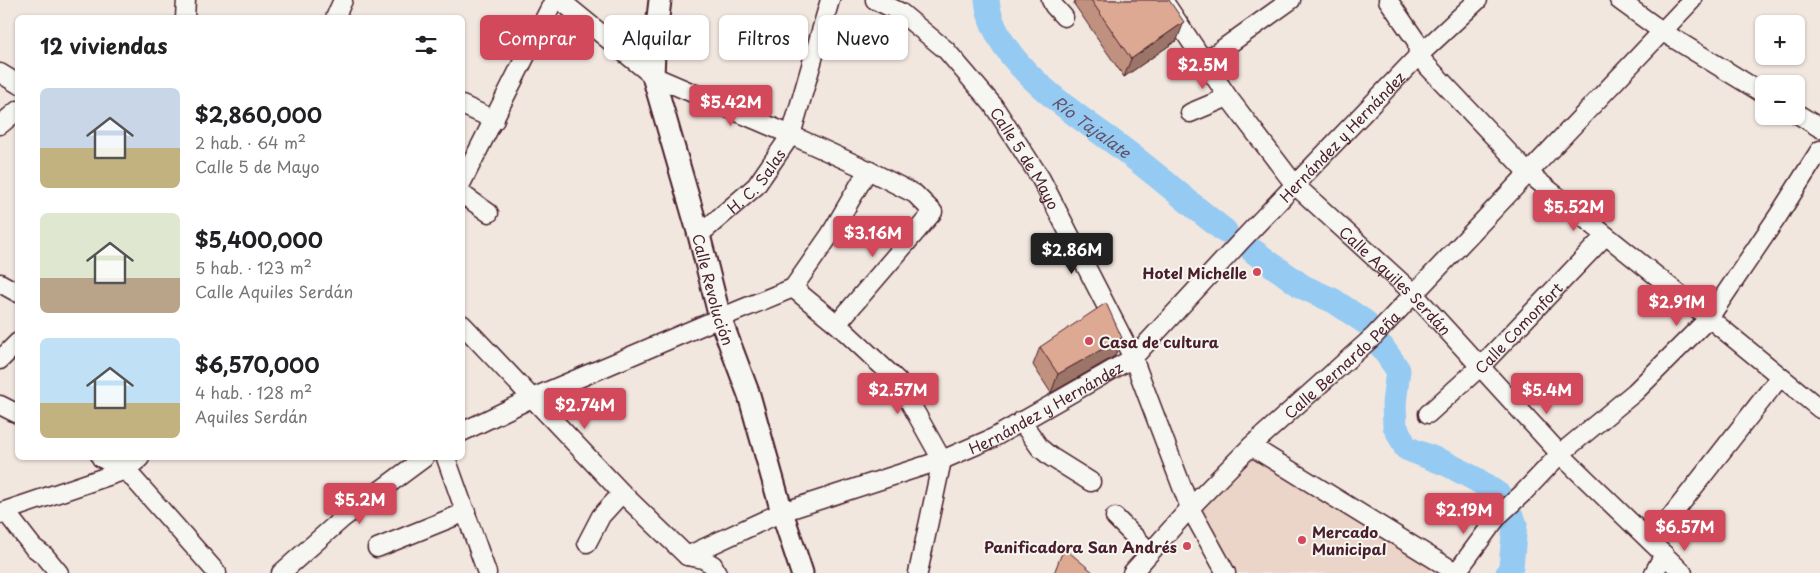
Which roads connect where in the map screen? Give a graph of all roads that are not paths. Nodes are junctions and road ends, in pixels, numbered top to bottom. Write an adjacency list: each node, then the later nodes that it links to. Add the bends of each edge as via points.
1 (186, 0): 15 (street)
2 (344, 0): 16 (street)
3 (554, 0): 30 (street)
4 (560, 0): 22 (street)
5 (660, 0): 22 (main road, Calle Revolución)
6 (830, 0): 33 (street, H. C. Salas)
7 (875, 0): 52 (street, Calle 5 de Mayo, via 900,12 946,50 993,105 1041,179)
8 (1051, 0): 17 (street)
9 (1163, 0): 20 (street, Calle Aquiles Serdán)
10 (1291, 0): 20 (street)
11 (1388, 0): 19 (street, via 1417,42)
12 (1478, 0): 19 (street, Hernández y Hernández)
13 (1619, 0): 18 (street)
14 (1692, 0): 18 (street, Calle Bernardo Peña)
15 (185, 15)
16 (336, 15)
17 (1064, 17)
18 (1663, 32): 24 (street); 36 (street, Calle Bernardo Peña)
19 (1418, 56): 36 (street); 38 (street, Hernández y Hernández)
20 (1204, 62): 25 (street, Calle Aquiles Serdán)
21 (0, 73): 23 (street)
22 (653, 76): 33 (street); 41 (main road, Calle Revolución)
23 (15, 82)
24 (1755, 88)
25 (1228, 98): 28 (street); 38 (street, Calle Aquiles Serdán)
26 (465, 106): 30 (street)
27 (15, 112): 31 (street)
28 (1190, 113)
29 (1805, 119): 32 (street)
30 (495, 120): 37 (street)
31 (0, 125)
32 (1820, 128)
33 (791, 135): 35 (street); 41 (street, H. C. Salas, via 756,186)
34 (1820, 150): 48 (street)
35 (868, 170): 44 (street, via 830,235); 49 (street, via 915,194 934,212)
36 (1528, 173): 42 (street); 46 (street, Calle Bernardo Peña)
37 (465, 176)
38 (1295, 185): 46 (street, Calle Aquiles Serdán); 52 (street, Hernández y Hernández)
39 (465, 196): 40 (street)
40 (489, 213)
41 (699, 235): 47 (main road, Calle Revolución)
42 (1604, 236): 48 (street); 54 (street, Calle Comonfort)
43 (0, 283): 45 (street)
44 (793, 288): 47 (street); 49 (street)
45 (15, 292)
46 (1413, 293): 54 (street, Calle Aquiles Serdán); 63 (street, Calle Bernardo Peña, via 1374,336)
47 (720, 318): 56 (street); 76 (main road, Calle Revolución, via 749,395)
48 (1709, 318): 55 (street); 64 (street, via 1635,392)
49 (837, 324): 69 (street, via 898,381)
50 (465, 327): 56 (street)
51 (15, 345): 53 (street)
52 (1133, 358): 61 (street, Hernández y Hernández); 73 (street, Calle 5 de Mayo)
53 (0, 360)
54 (1481, 366): 60 (street, Calle Comonfort); 64 (street, Calle Aquiles Serdán)
55 (1780, 377): 58 (street); 78 (street)
56 (532, 398): 62 (street); 72 (street)
57 (0, 405): 59 (street)
58 (1820, 409)
59 (15, 412)
60 (1428, 414)
61 (1021, 421): 69 (street, Hernández y Hernández); 71 (street, via 1050,457)
62 (465, 431)
63 (1251, 446): 73 (street, Calle Bernardo Peña); 93 (street)
64 (1560, 454): 78 (street, Calle Aquiles Serdán); 93 (street, via 1498,516)
65 (105, 460): 70 (street)
66 (138, 460): 70 (street)
67 (421, 460): 86 (street, via 343,518)
68 (447, 460): 75 (street)
69 (942, 460): 76 (street, Hernández y Hernández); 90 (street)
70 (126, 470): 74 (street); 85 (street)
71 (1091, 482)
72 (622, 493): 79 (street, via 602,516); 83 (street)
73 (1190, 508): 81 (street, Calle Bernardo Peña); 92 (street, Calle 5 de Mayo)
74 (2, 512): 84 (street)
75 (466, 512): 80 (street); 87 (street)
76 (782, 512): 83 (street, Hernández y Hernández); 89 (main road, Calle Revolución)
77 (1115, 517): 81 (street)
78 (1651, 542): 82 (street, Calle Aquiles Serdán)
79 (587, 543)
80 (377, 548)
81 (1150, 552): 91 (street, Calle Bernardo Peña)
82 (1664, 554): 94 (street); 95 (street, Calle Aquiles Serdán)
83 (687, 556): 88 (street, via 703,559 713,565)
84 (59, 573)
85 (217, 573)
86 (281, 573)
87 (487, 573)
88 (717, 573)
89 (802, 573)
90 (918, 573)
91 (1132, 573)
92 (1226, 573)
93 (1456, 573)
94 (1654, 573)
95 (1684, 573)

